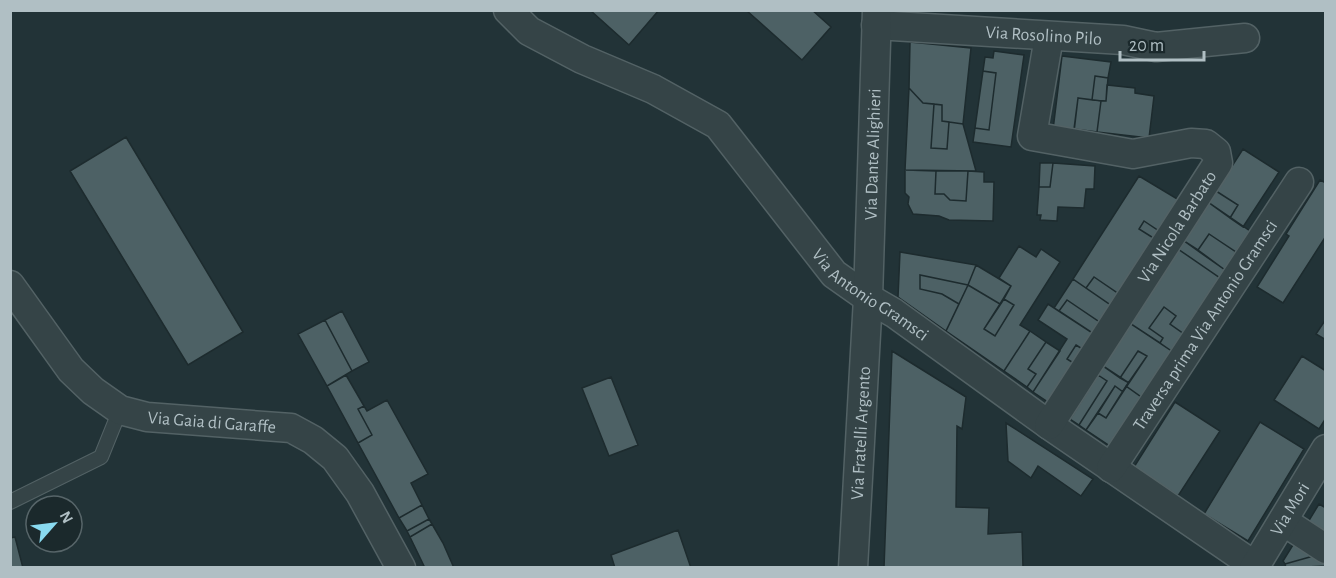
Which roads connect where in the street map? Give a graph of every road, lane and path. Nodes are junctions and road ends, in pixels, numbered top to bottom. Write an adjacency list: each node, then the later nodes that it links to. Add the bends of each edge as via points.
1 (508, 10): 7 (street, Via Antonio Gramsci, via 529,31 653,89 718,125 834,274)
2 (876, 18): 3 (street, Via Rosolino Pilo); 7 (street, Via Dante Alighieri)
3 (1049, 36): 4 (street, Via Rosolino Pilo, via 1123,40 1156,47); 9 (street, Via Nicola Barbato, via 1032,136 1133,154 1191,143 1206,144 1216,152 1218,163)
4 (1245, 38)
5 (1299, 182): 11 (street, Traversa prima Via Antonio Gramsci)
6 (10, 285): 8 (street, Via Gaia di Garaffe, via 71,370)
7 (868, 298): 9 (street, Via Antonio Gramsci); 16 (street, Via Fratelli Argento)
8 (120, 410): 12 (lane, via 101,457); 15 (street, Via Gaia di Garaffe, via 147,417 291,428 313,440 335,458 360,493)
9 (1049, 425): 11 (street, Via Antonio Gramsci)
10 (1326, 449): 13 (street, Via Mori)
11 (1111, 468): 17 (street, Via Antonio Gramsci)
12 (10, 502)
13 (1283, 521): 14 (street); 17 (street, Via Mori)
14 (1326, 549)
15 (401, 567)
16 (853, 567)
17 (1254, 567)

